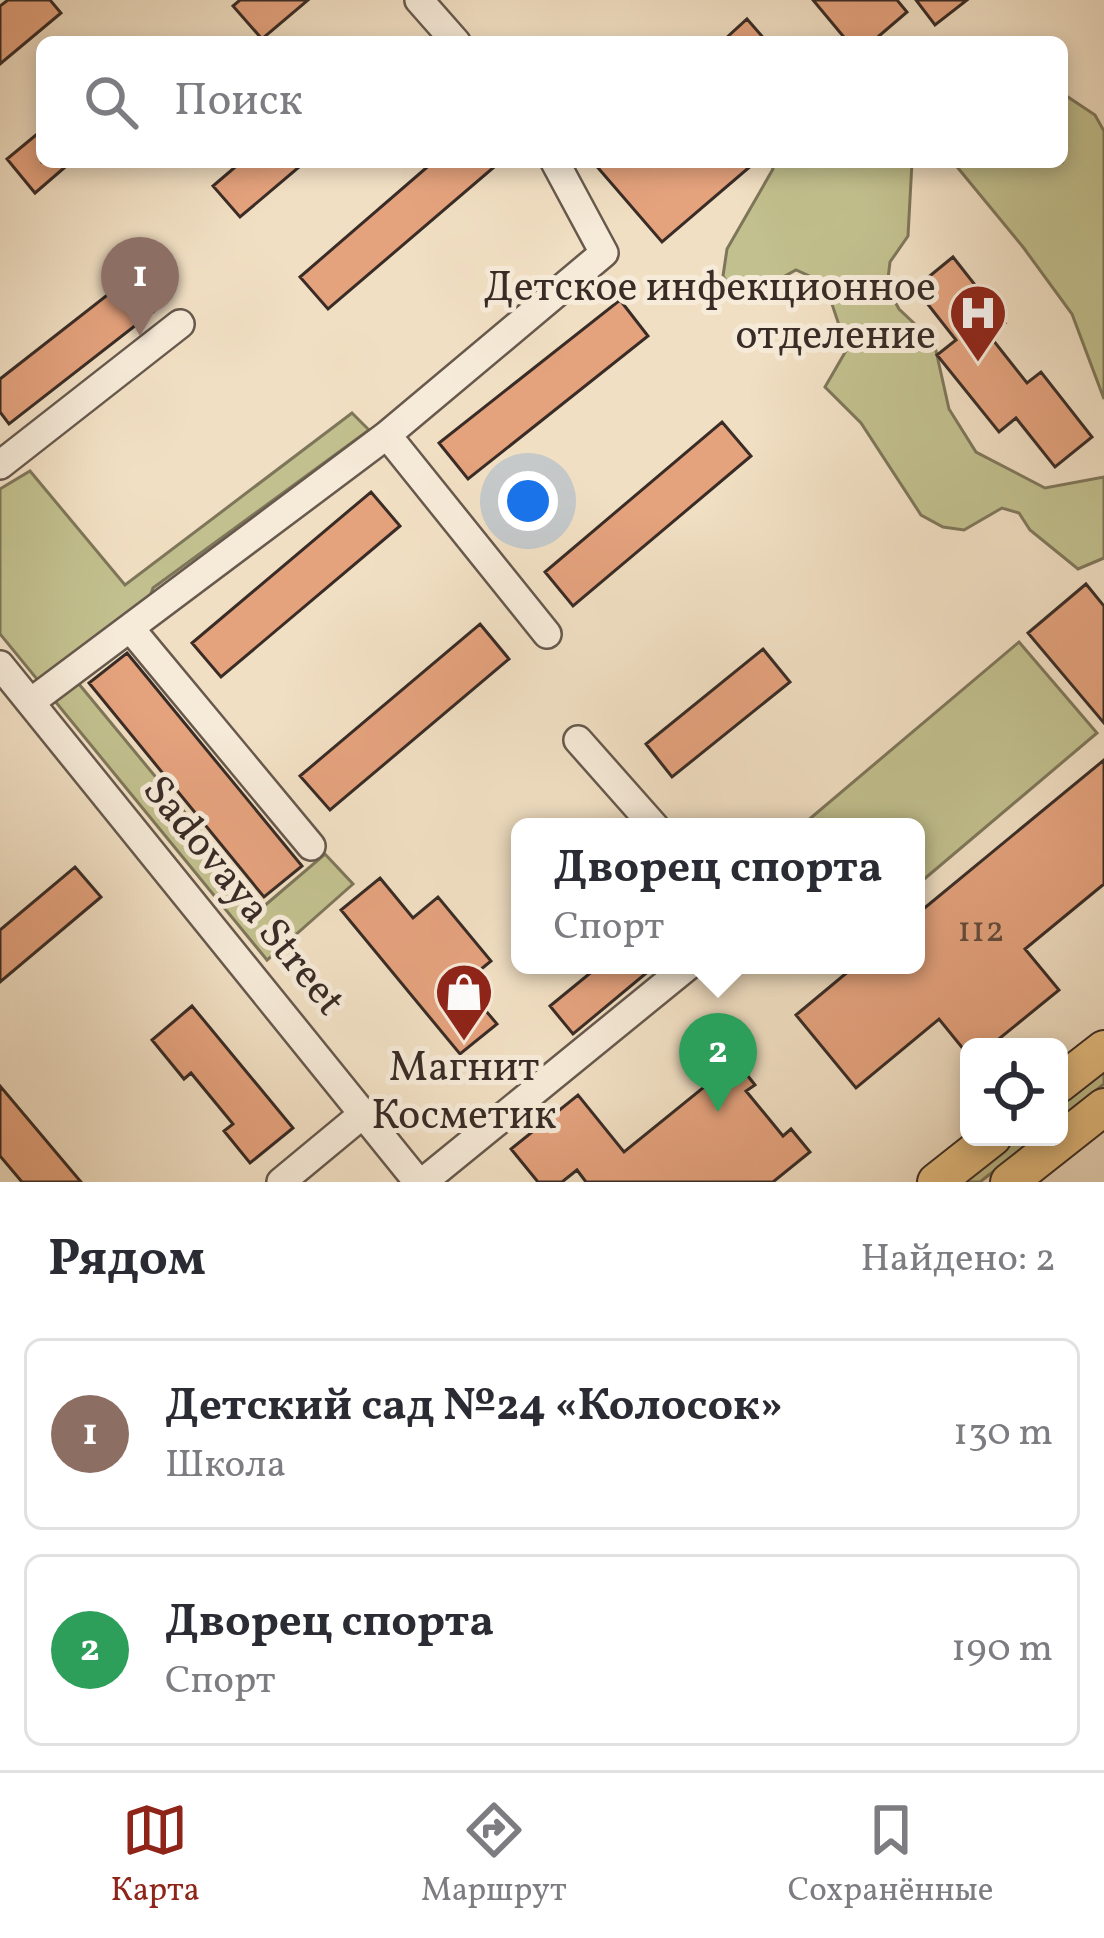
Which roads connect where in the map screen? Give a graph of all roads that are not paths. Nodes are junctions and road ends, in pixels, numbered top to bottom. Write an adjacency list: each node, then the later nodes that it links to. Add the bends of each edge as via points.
1 (419, 0): 2 (street)
2 (451, 36)
3 (558, 168): 5 (street, via 604,253)
4 (180, 324): 6 (street)
5 (387, 435): 7 (street); 8 (street)
6 (0, 464)
7 (130, 628): 10 (street); 13 (street)
8 (547, 634)
9 (0, 665): 10 (street, Sadovaya Street)
10 (32, 702): 18 (street, Sadovaya Street)
11 (578, 740): 12 (street)
12 (648, 818)
13 (310, 846)
14 (678, 974): 21 (street)
15 (1104, 1049): 16 (main road)
16 (1068, 1077)
17 (1104, 1107): 23 (main road)
18 (363, 1114): 20 (street); 21 (street, Sadovaya Street)
19 (982, 1146): 22 (main road)
20 (281, 1182)
21 (421, 1182)
22 (936, 1182)
23 (1009, 1182)

